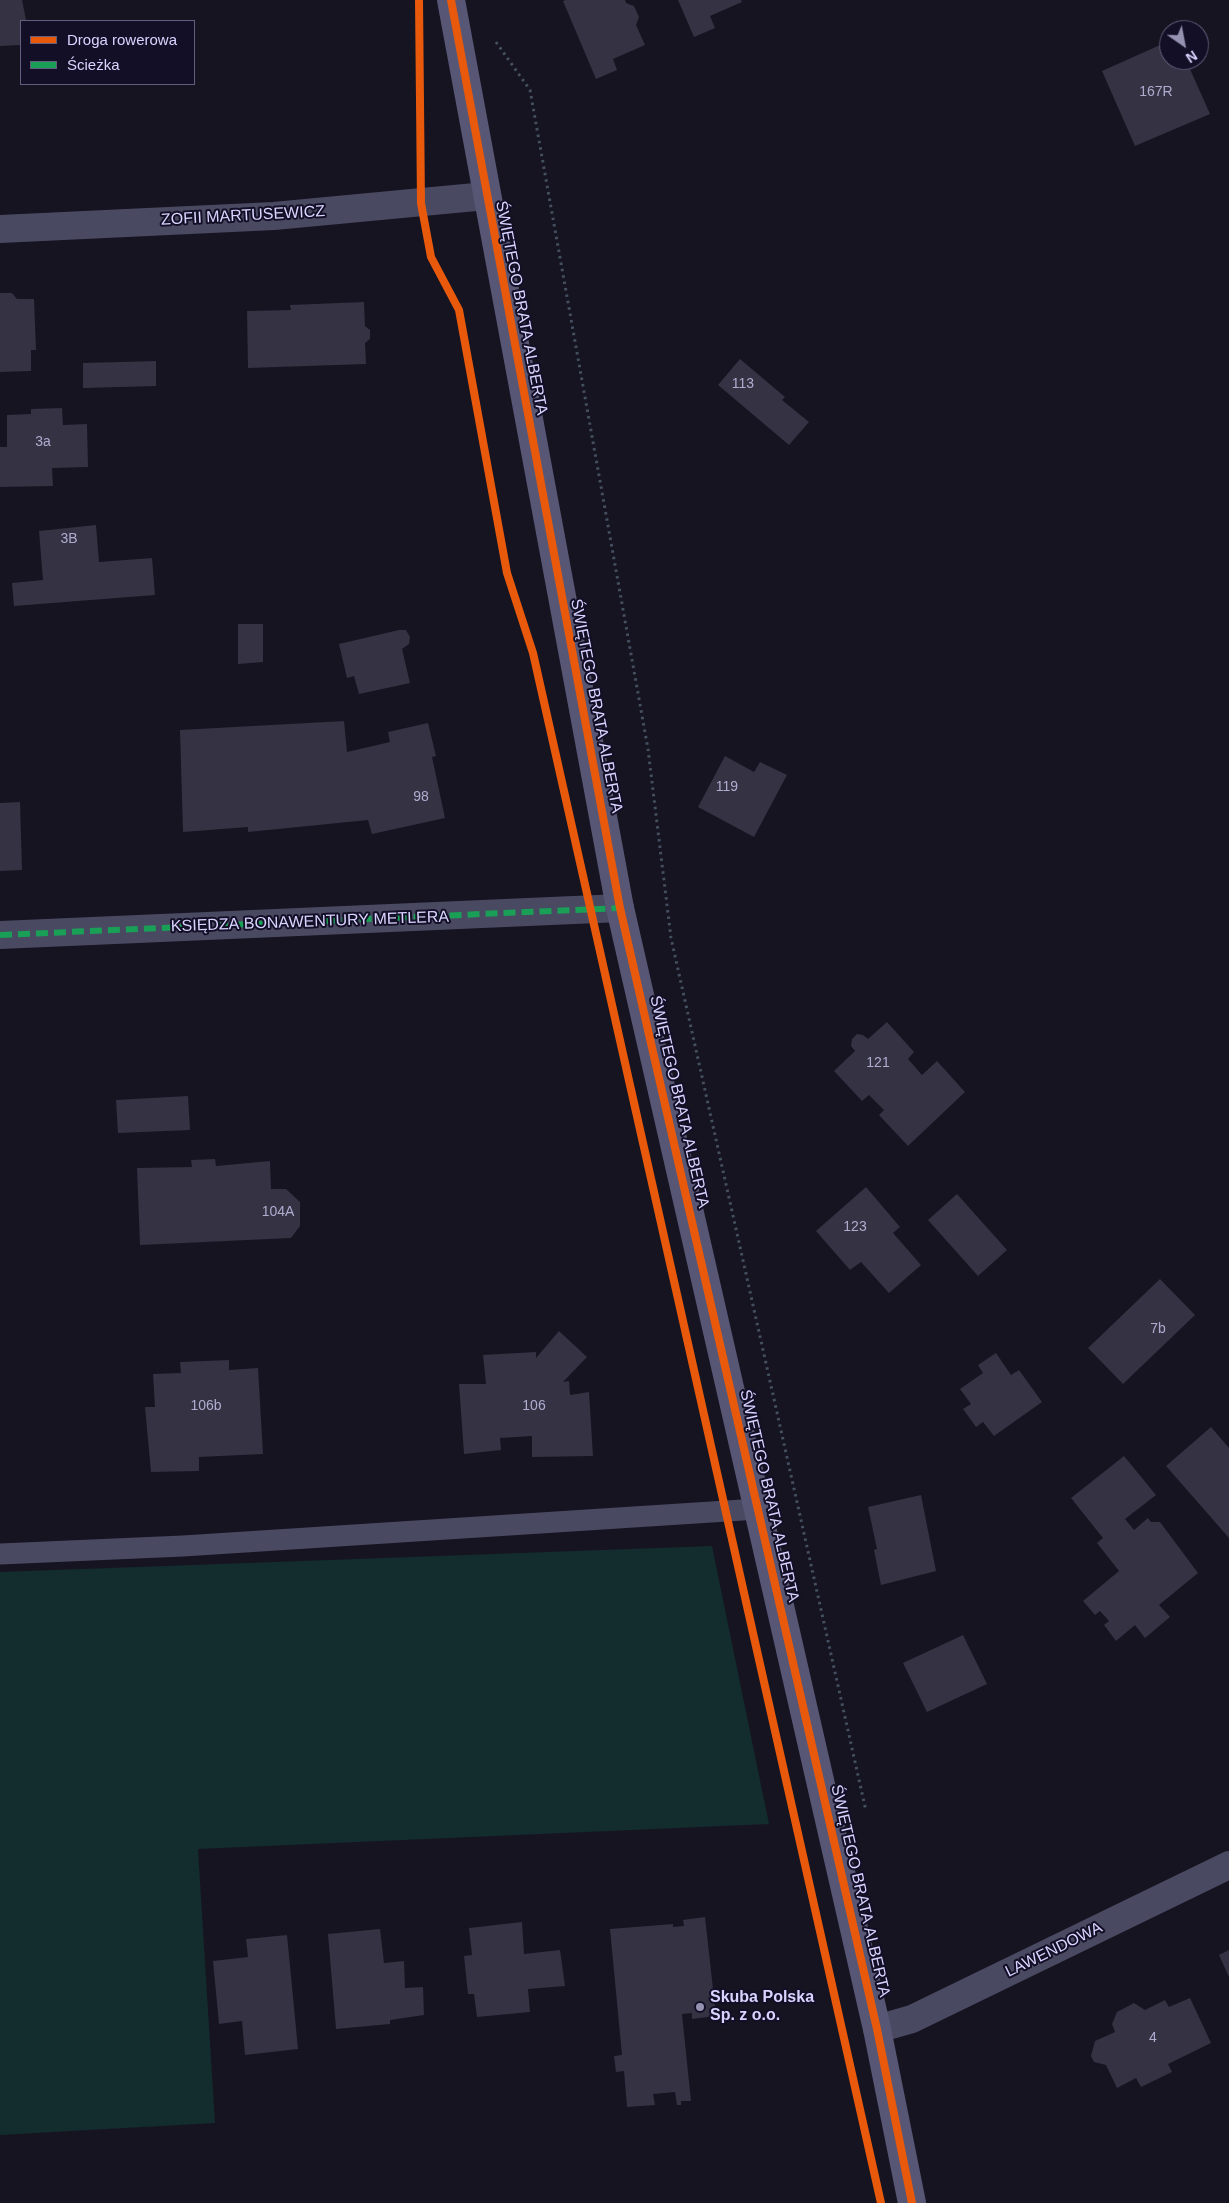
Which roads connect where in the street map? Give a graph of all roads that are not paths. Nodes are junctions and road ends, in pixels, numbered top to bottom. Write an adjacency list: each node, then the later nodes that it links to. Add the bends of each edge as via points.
1 (451, 0): 2 (street, ŚWIĘTEGO BRATA ALBERTA)
2 (486, 196): 3 (street, ZOFII MARTUSEWICZ, via 274,216); 4 (street, ŚWIĘTEGO BRATA ALBERTA)
3 (0, 229)
4 (620, 908): 5 (street, KSIĘDZA BONAWENTURY METLERA); 6 (street, ŚWIĘTEGO BRATA ALBERTA)
5 (0, 935)
6 (758, 1509): 7 (lane, via 183,1546); 9 (street, ŚWIĘTEGO BRATA ALBERTA)
7 (0, 1554)
8 (1229, 1865): 9 (street, LAWENDOWA, via 912,2019)
9 (877, 2029): 10 (street, ŚWIĘTEGO BRATA ALBERTA)
10 (912, 2203)

